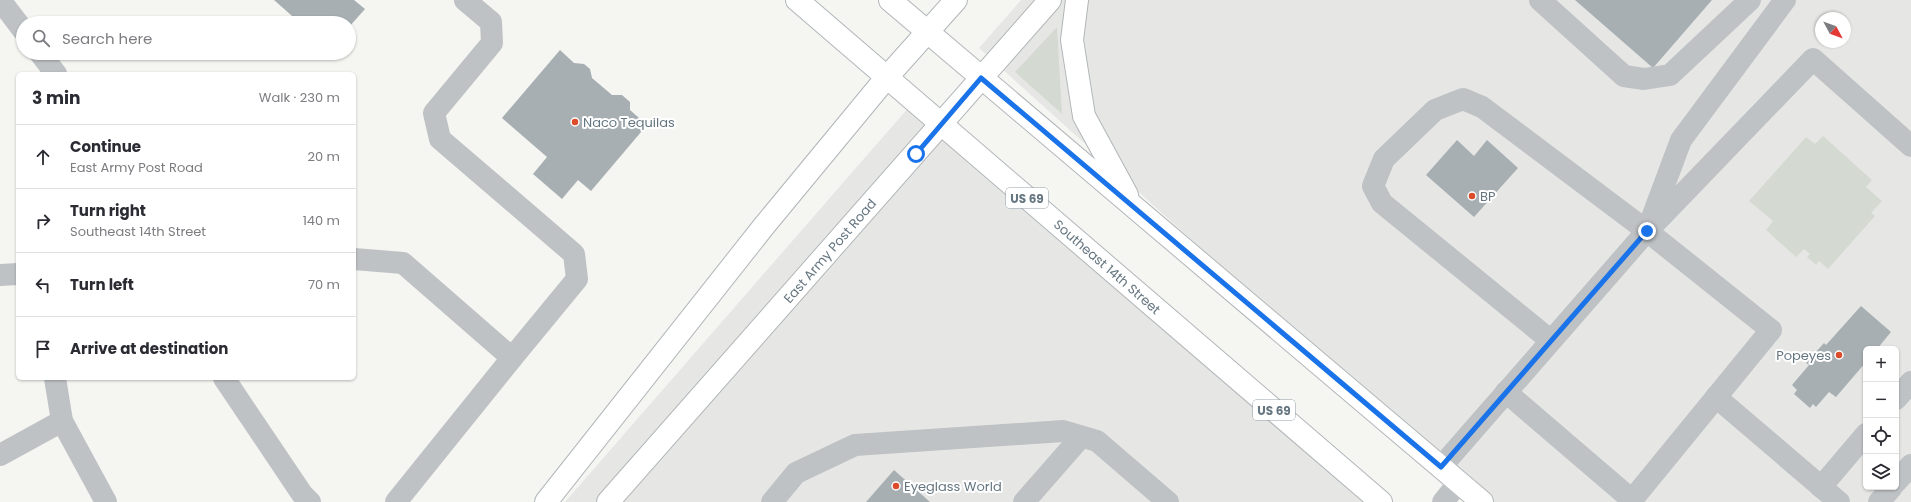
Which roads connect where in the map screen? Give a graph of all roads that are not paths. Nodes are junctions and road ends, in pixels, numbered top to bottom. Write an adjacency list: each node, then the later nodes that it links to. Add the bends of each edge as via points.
1 (0, 0): 11 (lane)
2 (465, 0): 25 (lane, via 491,22 492,43 434,113 440,140 574,254 577,279)
3 (798, 0): 15 (main road, Southeast 14th Street / US 69)
4 (890, 0): 12 (main road)
5 (956, 0): 12 (main road)
6 (1050, 0): 16 (main road, East Army Post Road)
7 (1077, 0): 19 (main road, via 1072,40 1084,116)
8 (1540, 0): 9 (lane, via 1624,76 1644,79 1670,75)
9 (1750, 0)
10 (1785, 0): 20 (lane, via 1681,140)
11 (16, 21)
12 (928, 33): 15 (main road); 16 (main road)
13 (45, 60): 14 (lane)
14 (54, 72)
15 (887, 77): 17 (main road, Southeast 14th Street / US 69); 46 (main road, via 764,226)
16 (981, 78): 17 (main road, East Army Post Road); 19 (main road)
17 (942, 125): 47 (main road, East Army Post Road); 51 (main road, Southeast 14th Street / US 69)
18 (1911, 146): 20 (lane, via 1813,59)
19 (1133, 207): 37 (main road)
20 (1647, 231): 24 (lane); 24 (lane, via 1482,107 1463,99 1435,110 1384,159 1374,186 1382,203); 31 (lane, via 1771,330)
21 (356, 259): 25 (lane, via 403,262)
22 (16, 274): 23 (lane)
23 (0, 275)
24 (1550, 340): 29 (lane)
25 (512, 358): 45 (lane)
26 (55, 380): 32 (lane)
27 (225, 380): 44 (lane, via 302,494)
28 (1911, 382): 30 (lane)
29 (1506, 392): 37 (lane); 42 (lane)
30 (1899, 396)
31 (1716, 397): 40 (lane); 42 (lane)
32 (62, 422): 35 (lane); 43 (lane)
33 (1081, 436): 48 (lane, via 1063,431 855,445 796,474); 49 (lane); 50 (lane, via 1097,441)
34 (1863, 438): 40 (lane)
35 (0, 454)
36 (1911, 464): 38 (lane)
37 (1441, 467): 39 (main road)
38 (1899, 478)
39 (1459, 482): 52 (lane); 53 (main road)
40 (1821, 487): 54 (lane)
41 (1889, 490): 55 (lane)
42 (1634, 501)
43 (106, 502)
44 (310, 502)
45 (396, 502)
46 (546, 502)
47 (608, 502)
48 (772, 502)
49 (1024, 502)
50 (1168, 502)
51 (1381, 502)
52 (1443, 502)
53 (1482, 502)
54 (1839, 502)
55 (1879, 502)

